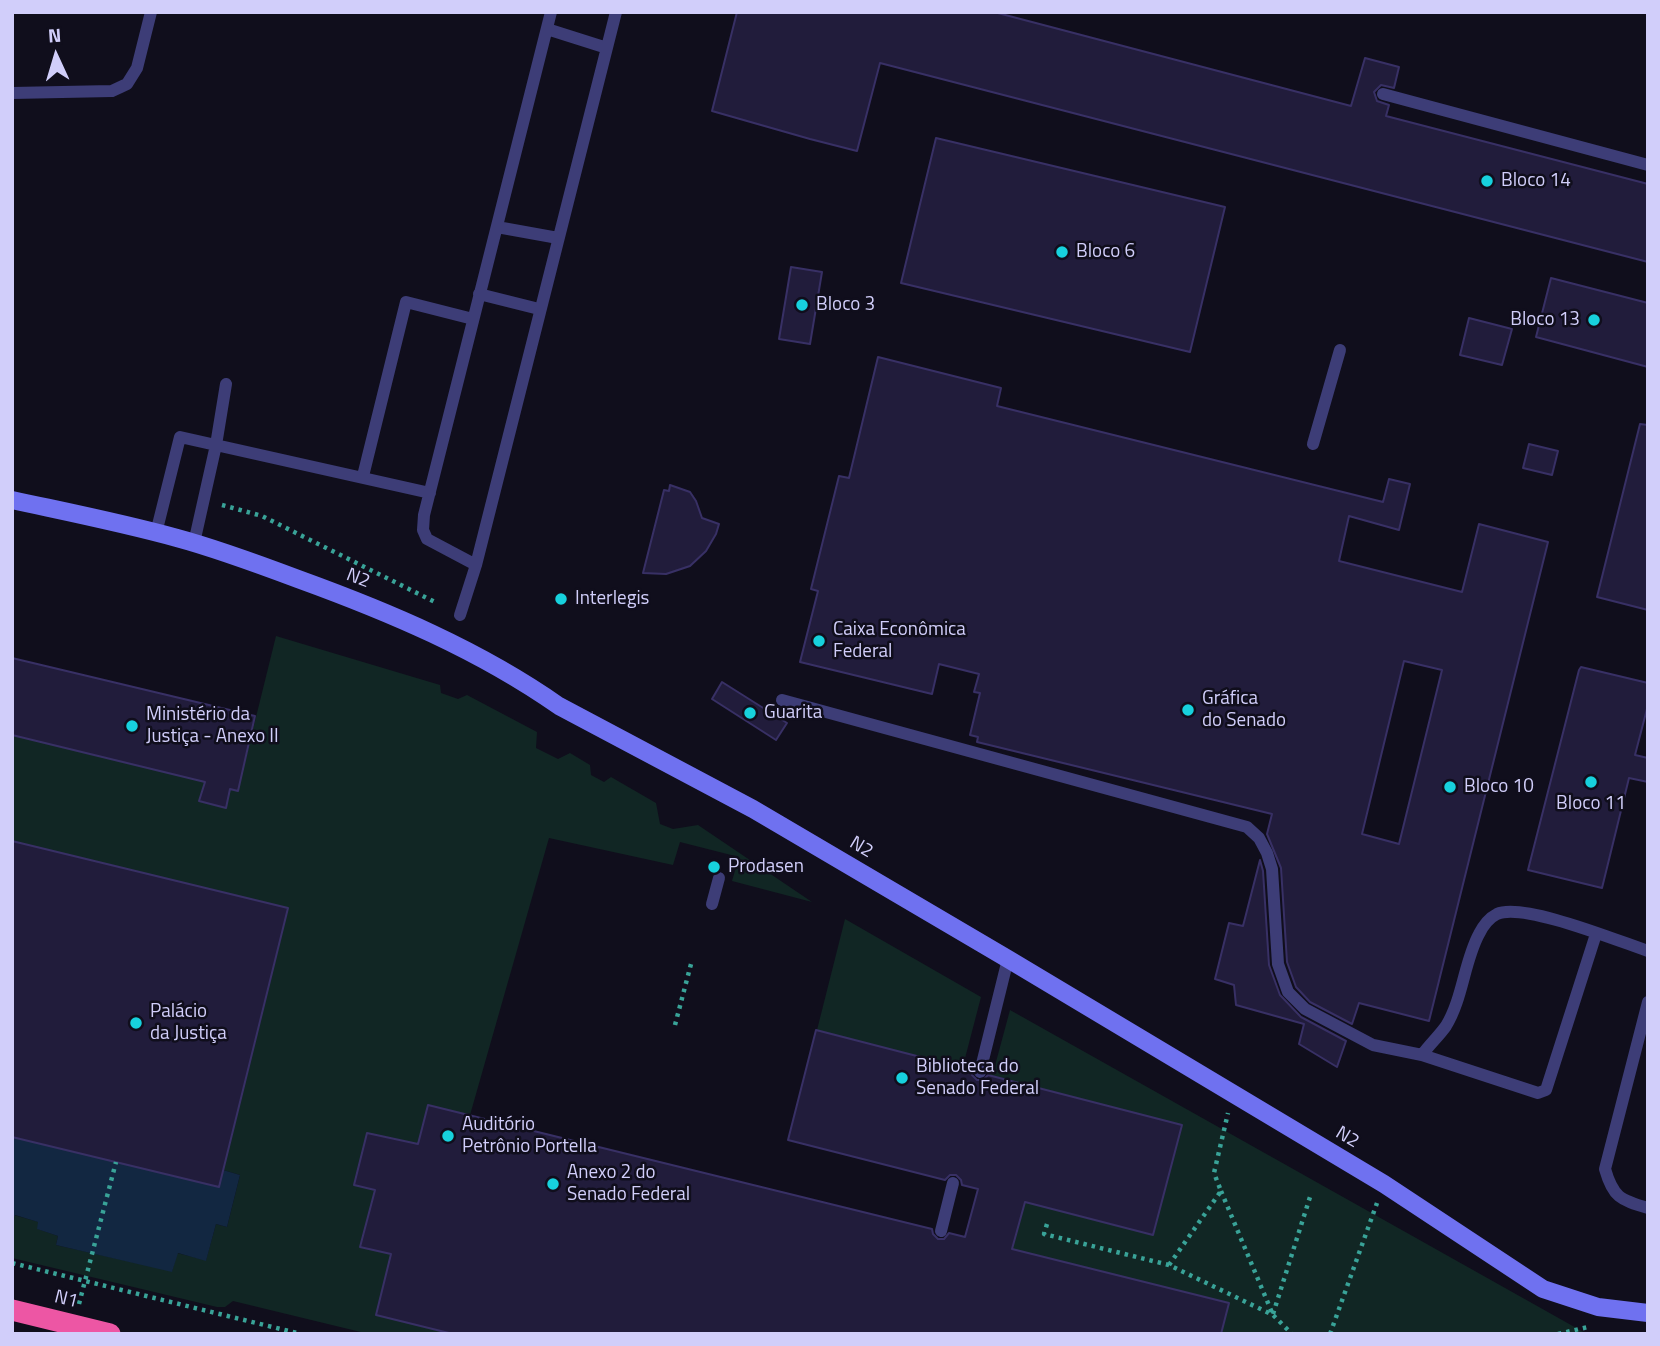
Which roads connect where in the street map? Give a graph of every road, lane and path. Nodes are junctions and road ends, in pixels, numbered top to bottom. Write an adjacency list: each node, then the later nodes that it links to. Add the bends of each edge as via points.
1 (151, 12): 6 (lane, via 137,68 127,84 112,91)
2 (551, 12): 4 (lane)
3 (616, 12): 5 (lane)
4 (547, 29): 5 (lane); 9 (lane)
5 (607, 48): 10 (lane)
6 (12, 93)
7 (1383, 94): 8 (lane)
8 (1648, 165)
9 (497, 227): 10 (lane); 11 (lane)
10 (558, 238): 12 (lane)
11 (479, 294): 12 (lane); 13 (lane)
12 (539, 309): 24 (lane)
13 (472, 318): 18 (lane, via 406,302); 19 (lane)
14 (1340, 350): 16 (lane)
15 (226, 384): 17 (lane)
16 (1313, 444)
17 (216, 445): 18 (lane); 21 (lane); 22 (lane, via 180,437)
18 (363, 476): 19 (lane)
19 (430, 493): 24 (lane, via 423,530 426,539)
20 (12, 500): 22 (main road, N2)
21 (203, 500): 23 (lane); 25 (path, via 262,516)
22 (156, 533): 23 (main road, N2)
23 (194, 543): 32 (main road, N2, via 397,616 453,643 559,706 752,809)
24 (476, 565): 26 (lane)
25 (437, 603)
26 (460, 615)
27 (782, 700): 36 (lane, via 1247,827 1259,838 1272,869 1278,964 1288,992 1305,1009 1373,1045)
28 (719, 878): 29 (lane)
29 (712, 904)
30 (1596, 934): 31 (lane); 36 (lane, via 1538,914 1513,911 1488,920 1478,934 1446,1025); 36 (lane, via 1546,1090 1538,1093)
31 (1648, 950)
32 (1008, 959): 37 (lane); 38 (main road, N2)
33 (691, 964): 35 (path, bridge)
34 (1648, 1002): 44 (lane, via 1605,1168 1610,1187 1622,1200)
35 (674, 1025)
36 (1422, 1055)
37 (980, 1072)
38 (1233, 1095): 41 (main road, N2); 42 (path, via 1214,1173)
39 (116, 1162): 52 (path)
40 (953, 1183): 46 (lane)
41 (1384, 1184): 50 (main road, N2, via 1544,1289 1598,1307); 56 (path)
42 (1221, 1191): 48 (path); 51 (path)
43 (1310, 1197): 51 (path)
44 (1648, 1208)
45 (1046, 1224): 48 (path, via 1044,1234)
46 (941, 1231)
47 (12, 1263): 54 (path)
48 (1169, 1265): 51 (path)
49 (12, 1310): 52 (highway, N1)
50 (1648, 1313)
51 (1273, 1315): 55 (path)
52 (73, 1325): 53 (highway, N1)
53 (110, 1334)
54 (301, 1334)
55 (1292, 1334)
56 (1330, 1334)

